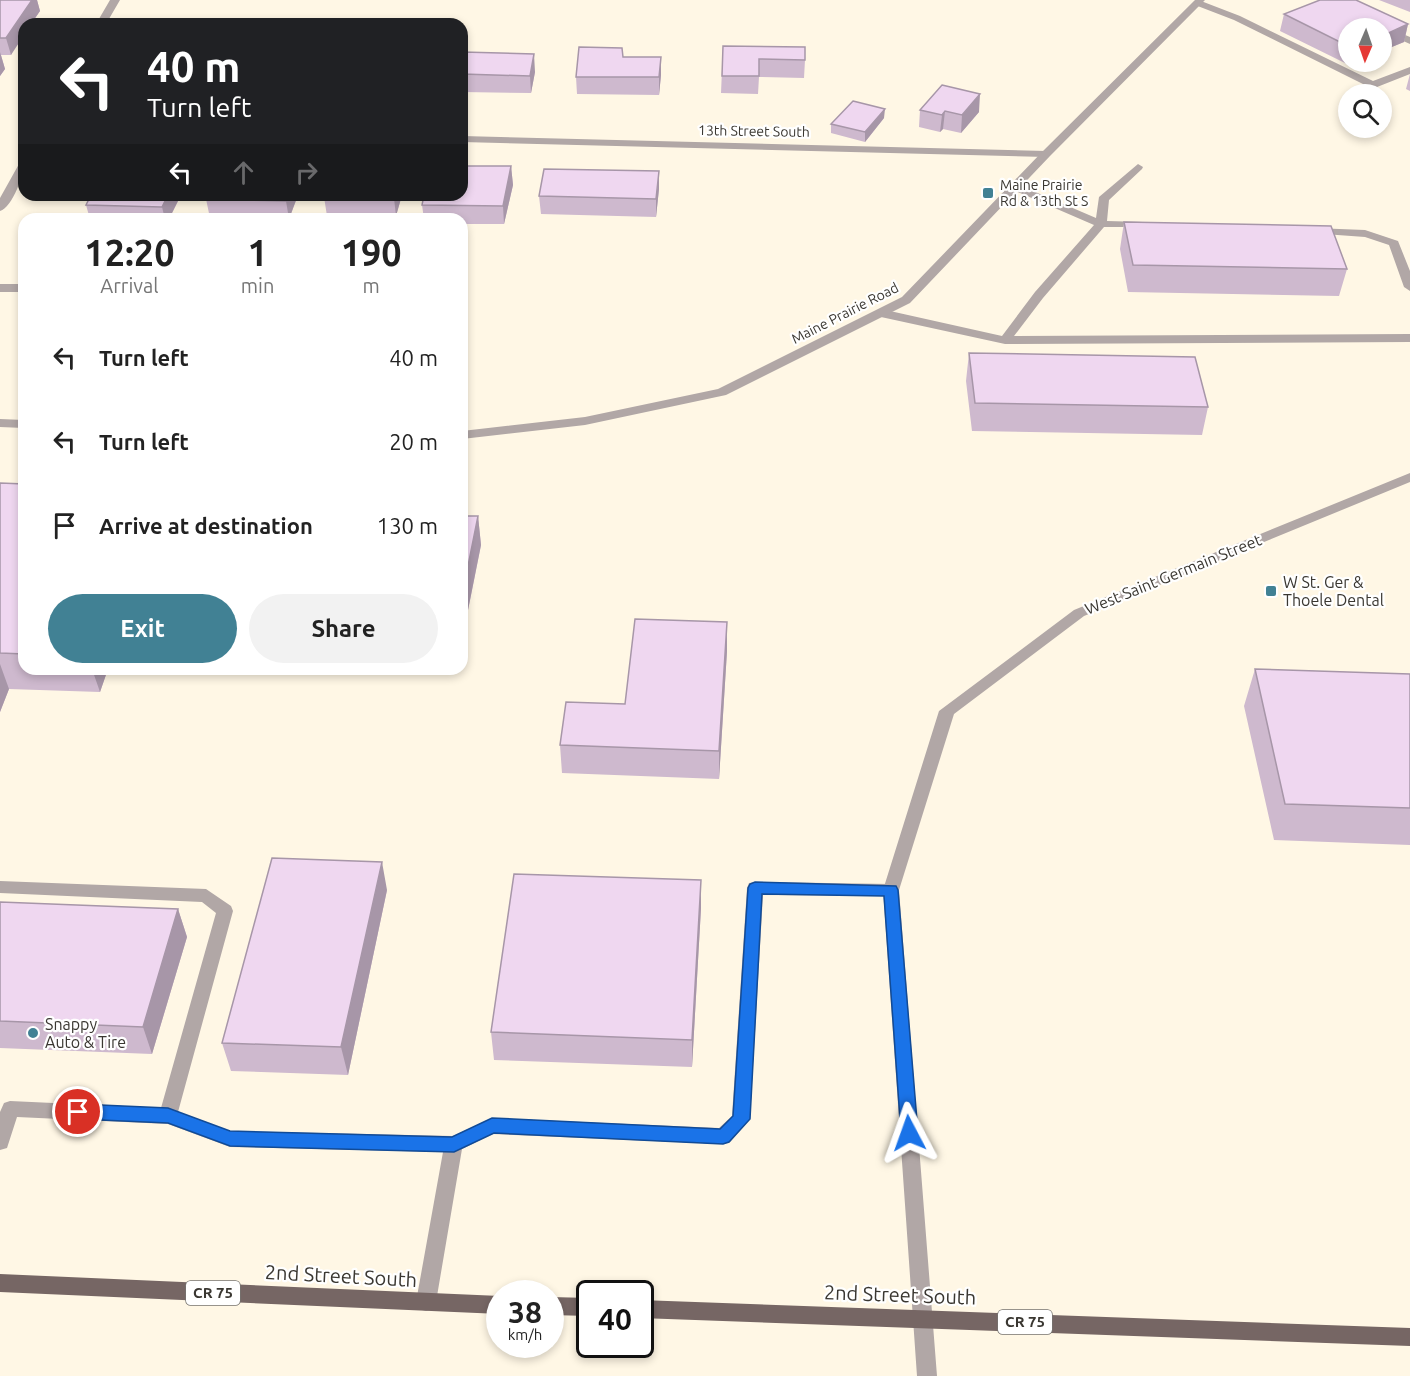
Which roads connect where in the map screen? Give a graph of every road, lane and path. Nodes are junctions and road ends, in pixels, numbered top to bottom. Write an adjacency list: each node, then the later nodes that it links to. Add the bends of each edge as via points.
1 (115, 0): 3 (street)
2 (1199, 1): 6 (street, via 1372,85); 8 (street, Maine Prairie Road)
3 (104, 18)
4 (1392, 32): 5 (street)
5 (1410, 41)
6 (1410, 70)
7 (468, 139): 8 (street, 13th Street South)
8 (1046, 154): 11 (street, Maine Prairie Road)
9 (1138, 167): 13 (street, via 1103,200)
10 (18, 175): 12 (street)
11 (1015, 187): 13 (street); 19 (street, Maine Prairie Road, via 906,300)
12 (0, 208)
13 (1101, 224): 14 (street); 21 (street)
14 (1159, 226)
15 (1298, 230): 16 (street, via 1356,232 1394,243)
16 (1410, 287)
17 (0, 288): 18 (street)
18 (18, 288)
19 (881, 313): 21 (street); 24 (street, Maine Prairie Road, via 722,392 585,421)
20 (1410, 338): 21 (street)
21 (1005, 340)
22 (0, 423): 23 (street)
23 (18, 424)
24 (468, 434)
25 (1410, 477): 27 (street, West Saint Germain Street, via 1078,613 947,711)
26 (0, 887): 29 (street, via 206,896 225,911)
27 (891, 890): 31 (street, via 755,888 741,1119 723,1136 492,1126); 36 (street, West Saint Germain Street)
28 (5, 1108): 29 (street); 30 (street)
29 (168, 1116): 31 (street, via 230,1139)
30 (0, 1142)
31 (454, 1144): 33 (street)
32 (0, 1283): 33 (main road, 2nd Street South / CR 75)
33 (426, 1302): 34 (main road, 2nd Street South / CR 75)
34 (486, 1304)
35 (654, 1309): 36 (main road, 2nd Street South / CR 75)
36 (924, 1318): 37 (main road, 2nd Street South / CR 75); 38 (street, West Saint Germain Street)
37 (1410, 1337)
38 (927, 1376)

